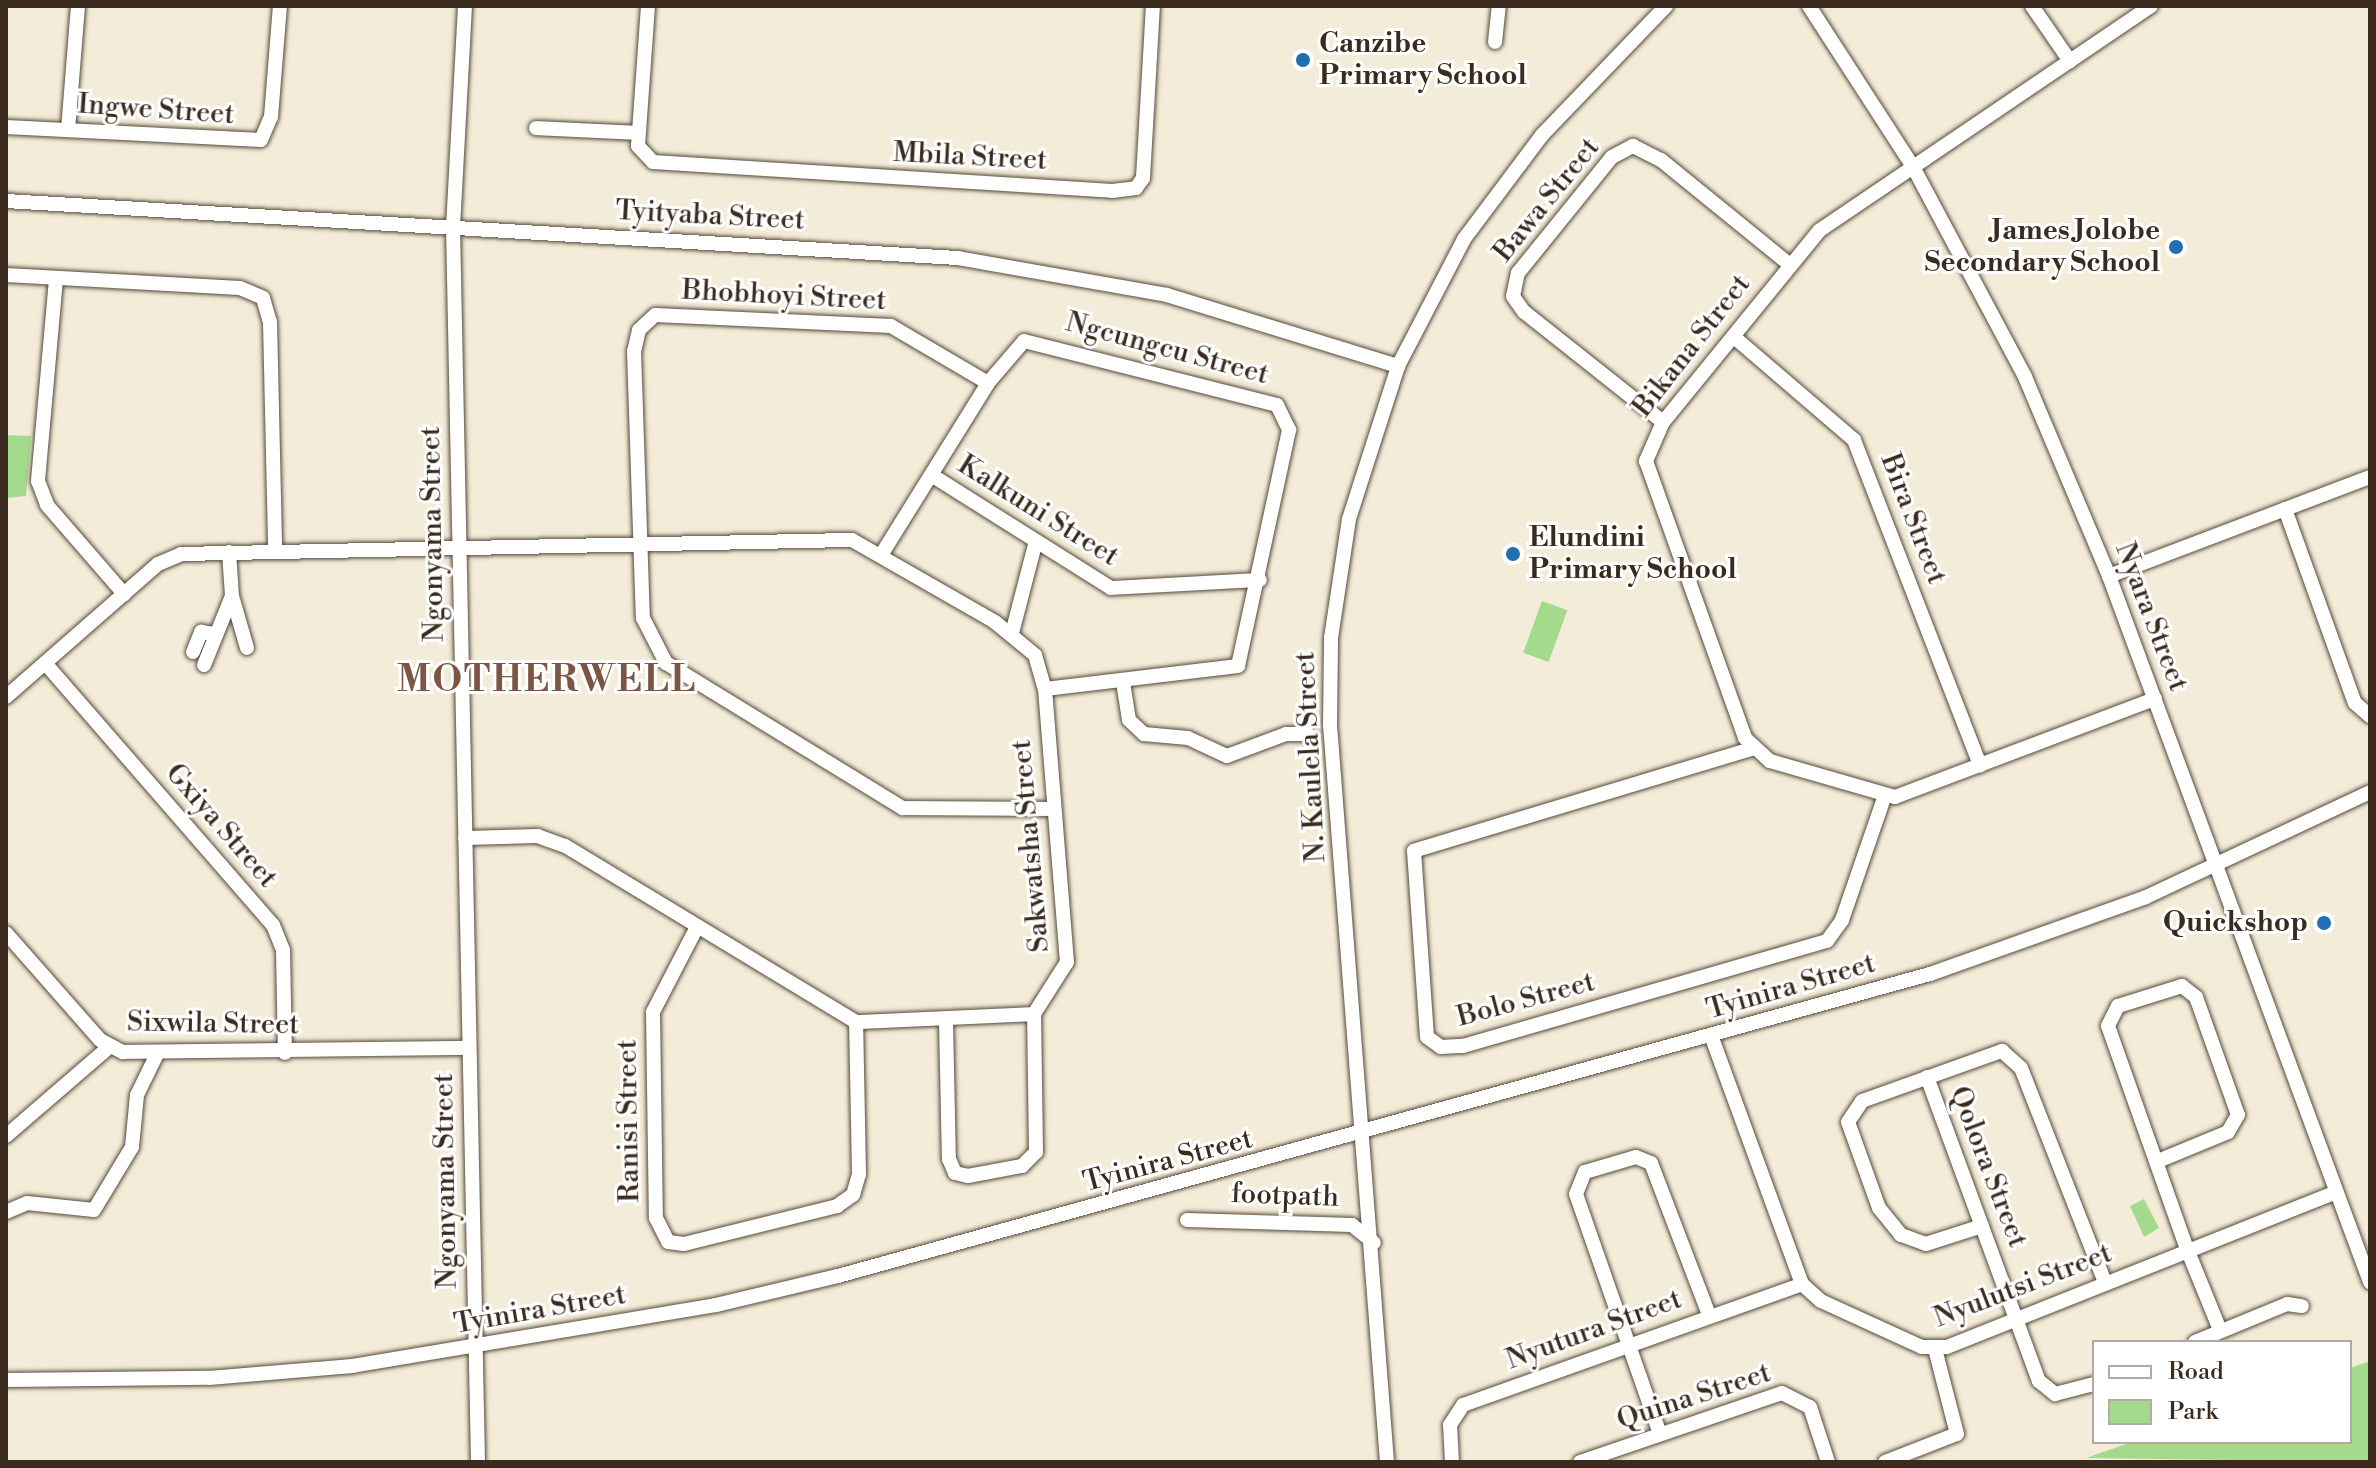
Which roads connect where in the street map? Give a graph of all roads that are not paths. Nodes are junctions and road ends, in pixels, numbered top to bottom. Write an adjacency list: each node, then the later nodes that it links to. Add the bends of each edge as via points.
1 (78, 6): 15 (street)
2 (280, 6): 15 (street, Ingwe Street, via 271,117 261,140)
3 (465, 6): 19 (street, Ngonyama Street)
4 (648, 6): 16 (street)
5 (1153, 6): 16 (street, Mbila Street, via 1143,178 1129,190 661,165 641,152)
6 (1499, 6): 11 (street)
7 (1666, 6): 24 (street, N. Kaulela Street, via 1542,135 1491,199)
8 (1809, 6): 17 (street, Nyara Street)
9 (2032, 6): 12 (street)
10 (2146, 7): 12 (street, Bikana Street)
11 (1495, 42)
12 (2070, 61): 17 (street, Bikana Street)
13 (6, 127): 15 (street, Ingwe Street)
14 (536, 128): 16 (street)
15 (68, 130)
16 (638, 133)
17 (1912, 165): 20 (street, Bikana Street, via 1836,216); 36 (street, Nyara Street, via 2006,338)
18 (6, 201): 19 (street, Tyityaba Street)
19 (453, 227): 24 (street, Tyityaba Street, via 1013,266 1167,295); 32 (street, Ngonyama Street)
20 (1789, 264): 23 (street, Bikana Street); 26 (street, Bawa Street, via 1661,160 1633,146 1612,157 1518,273 1513,296 1524,312)
21 (6, 275): 22 (street)
22 (56, 279): 33 (street, via 240,288 263,298 270,322); 38 (street, via 38,481 47,505)
23 (1734, 337): 26 (street, Bikana Street); 53 (street, Bira Street, via 1854,440)
24 (1398, 366): 72 (street, N. Kaulela Street, via 1349,519 1330,675)
25 (988, 383): 27 (street, Ngcungcu Street); 31 (street, Bhobhoyi Street, via 891,326 655,315 639,330 634,351); 37 (street, Ngcungcu Street, via 1019,345 1033,341 1277,405 1289,430)
26 (1663, 422): 52 (street, Bikana Street, via 1648,449 1648,474)
27 (933, 476): 30 (street, Kalkuni Street); 35 (street, Ngcungcu Street)
28 (2370, 477): 29 (street)
29 (2285, 509): 36 (street); 50 (street, via 2355,703)
30 (1036, 541): 37 (street, Kalkuni Street, via 1128,591); 40 (street)
31 (642, 545): 32 (street, Sakwatsha Street); 35 (street, Sakwatsha Street, via 830,538); 57 (street, Bhobhoyi Street, via 643,618 653,647 718,698 903,808)
32 (459, 547): 33 (street); 59 (street, Ngonyama Street)
33 (275, 551): 34 (street)
34 (229, 552): 38 (street, via 169,557); 39 (street)
35 (883, 552): 40 (street, Sakwatsha Street)
36 (2109, 576): 49 (street, Nyara Street)
37 (1260, 580): 46 (street, Ngcungcu Street, via 1238,666)
38 (124, 594): 44 (street)
39 (232, 596): 41 (street); 42 (street)
40 (1012, 633): 47 (street, Sakwatsha Street, via 1035,655)
41 (214, 634): 43 (street, via 201,632); 45 (street)
42 (247, 648)
43 (193, 652)
44 (45, 663): 48 (street); 69 (street, Gxiya Street, via 273,925 283,950)
45 (204, 665)
46 (1123, 682): 47 (street, Ngcungcu Street); 51 (street, via 1129,720 1144,734 1188,738 1227,756 1286,734)
47 (1045, 689): 57 (street, Sakwatsha Street)
48 (6, 697)
49 (2155, 699): 53 (street); 60 (street, Nyara Street)
50 (2370, 716)
51 (1308, 734)
52 (1751, 749): 55 (street); 55 (street, Bolo Street, via 1414,851 1427,1037 1441,1047 1463,1046 1827,941 1842,920)
53 (1980, 765): 55 (street)
54 (2370, 792): 58 (street, Tyinira Street)
55 (1884, 798)
56 (2370, 803): 58 (street, Tyinira Street)
57 (1052, 809): 63 (street, Sakwatsha Street, via 1069,943 1058,983)
58 (2306, 827): 60 (street, Tyinira Street)
59 (465, 838): 61 (street, via 553,841); 68 (street, Ngonyama Street)
60 (2217, 867): 66 (street, Tyinira Street, via 2042,937); 75 (street, Nyara Street)
61 (697, 927): 65 (street); 65 (street, Ranisi Street, via 653,1012 656,1218 668,1242 684,1244 791,1218 853,1195 859,1174)
62 (6, 933): 67 (street, Sixwila Street)
63 (1034, 1014): 64 (street); 64 (street, via 1036,1152 1022,1166 968,1176 955,1173 949,1159)
64 (946, 1021): 65 (street)
65 (856, 1022)
66 (1712, 1038): 72 (street, Tyinira Street); 83 (street)
67 (109, 1047): 70 (street, Sixwila Street); 73 (street)
68 (469, 1048): 69 (street, Sixwila Street); 90 (street, Ngonyama Street)
69 (285, 1053): 70 (street, Sixwila Street)
70 (157, 1054): 76 (street, via 137,1095 132,1147 94,1210 27,1203)
71 (1927, 1077): 78 (street, Qolora Street); 78 (street, via 1853,1107 1849,1132 1879,1208 1901,1235 1926,1244); 81 (street, via 1993,1051 2016,1057)
72 (1364, 1135): 79 (street, N. Kaulela Street); 90 (street, Tyinira Street, via 780,1290)
73 (6, 1136)
74 (2158, 1161): 74 (street, via 2108,1019 2126,1002 2176,985 2196,997 2238,1115 2228,1132); 80 (street)
75 (2336, 1192): 80 (street, Nyulutsi Street); 82 (street, Nyara Street)
76 (6, 1212)
77 (1187, 1220): 79 (street, footpath, via 1352,1225)
78 (1982, 1226): 86 (street, Qolora Street)
79 (1374, 1243): 96 (street, N. Kaulela Street)
80 (2187, 1249): 81 (street, Nyulutsi Street); 87 (street)
81 (2105, 1282): 86 (street, Nyulutsi Street)
82 (2370, 1282)
83 (1802, 1284): 85 (street, Nyutura Street); 91 (street, Nyulutsi Street, via 1821,1301)
84 (2302, 1306): 87 (street, via 2287,1304)
85 (1709, 1315): 89 (street, Nyutura Street); 89 (street, via 1651,1163 1636,1157 1585,1172 1576,1194)
86 (2018, 1319): 91 (street, Nyulutsi Street); 93 (street, Qolora Street, via 2048,1391 2063,1395)
87 (2220, 1330): 88 (street)
88 (2199, 1340)
89 (1630, 1347): 94 (street); 97 (street, Nyutura Street, via 1463,1405 1450,1425)
90 (476, 1348): 92 (street, Tyinira Street, via 209,1378); 95 (street, Ngonyama Street)
91 (1935, 1349): 100 (street, via 1957,1434)
92 (6, 1380)
93 (2092, 1385)
94 (1660, 1434): 98 (street, Quina Street); 99 (street, Quina Street, via 1793,1393 1810,1407)
95 (478, 1462)
96 (1387, 1462)
97 (1452, 1462)
98 (1580, 1462)
99 (1828, 1462)
100 (1885, 1462)

